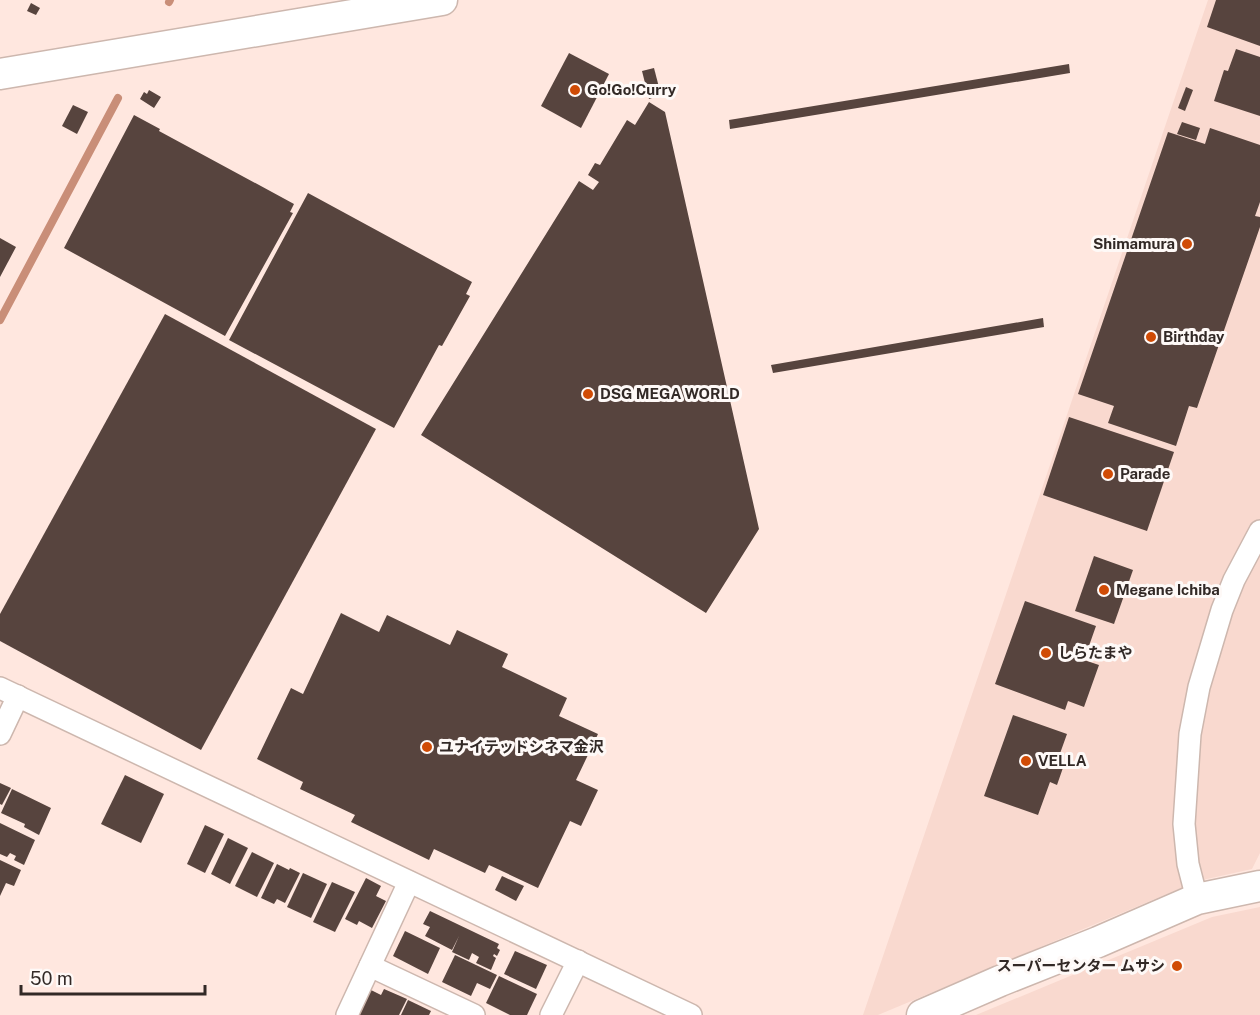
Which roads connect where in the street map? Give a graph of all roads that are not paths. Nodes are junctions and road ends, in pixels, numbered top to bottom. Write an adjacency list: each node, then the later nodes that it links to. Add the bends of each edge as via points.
1 (442, 0): 2 (street)
2 (0, 74)
3 (1260, 531): 8 (street, via 1222,610 1199,687 1190,734 1184,824)
4 (9, 692): 5 (street); 6 (street)
5 (0, 734)
6 (409, 882): 9 (street); 10 (street)
7 (1260, 886): 8 (street)
8 (1197, 899): 15 (street)
9 (578, 961): 13 (street); 14 (street)
10 (370, 966): 11 (street); 12 (street)
11 (347, 1015)
12 (474, 1015)
13 (552, 1015)
14 (692, 1015)
15 (922, 1015)

